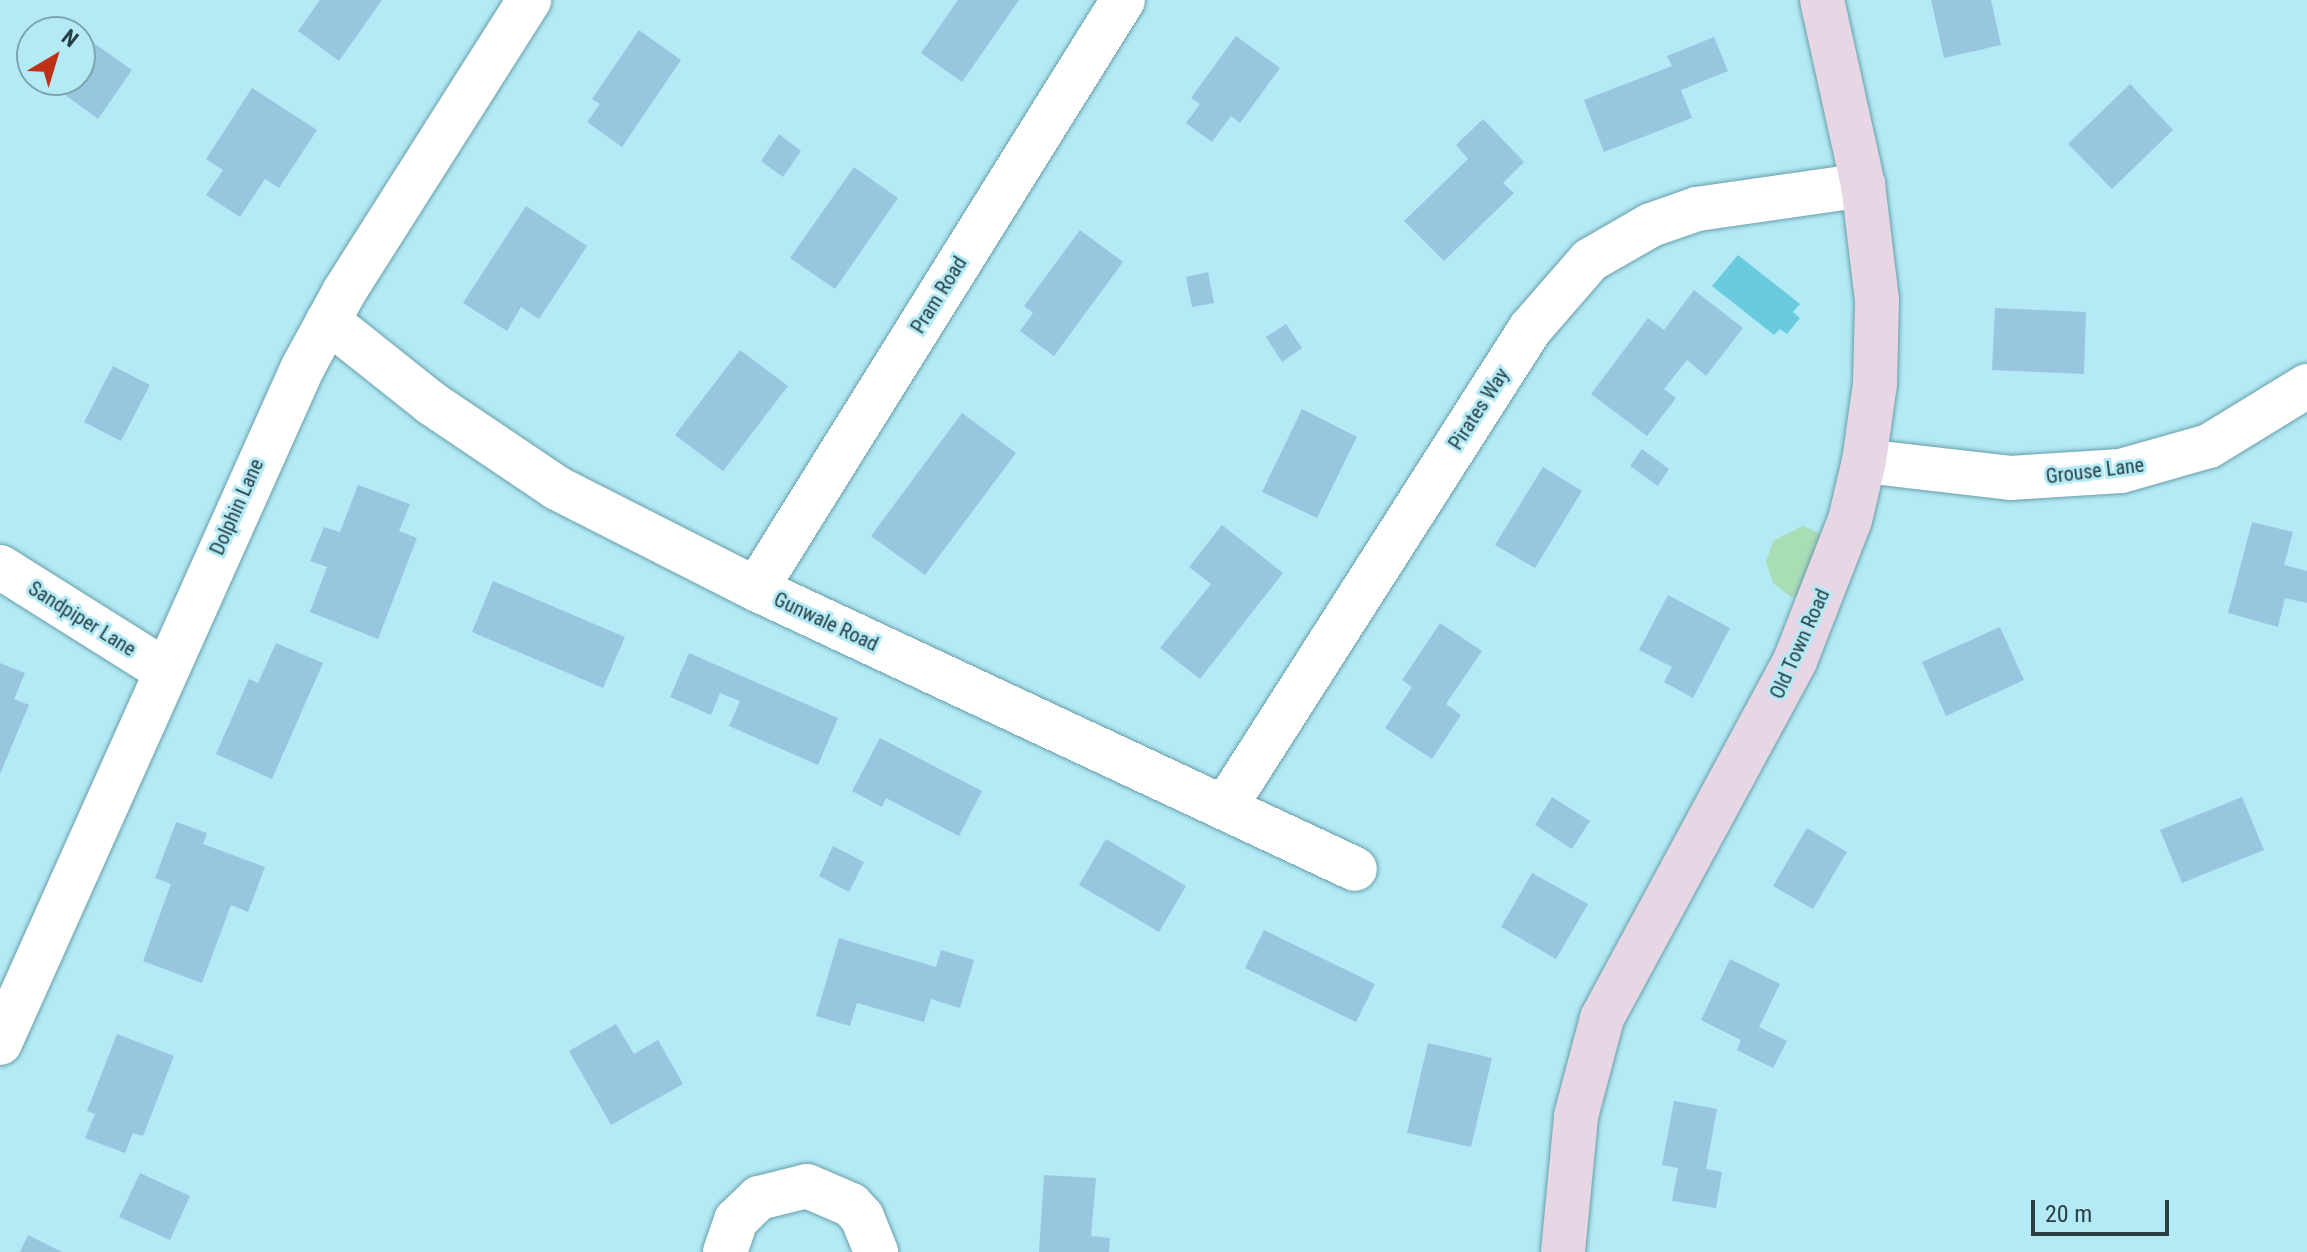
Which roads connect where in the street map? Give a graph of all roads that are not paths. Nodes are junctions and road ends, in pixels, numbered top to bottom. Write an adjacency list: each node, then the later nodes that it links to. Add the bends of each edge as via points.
1 (529, 0): 5 (street, Dolphin Lane)
2 (1123, 0): 9 (street, Pram Road)
3 (1822, 0): 4 (street, Old Town Road)
4 (1863, 185): 7 (street, Old Town Road, via 1878,342); 11 (street, Pirates Way, via 1697,209 1651,225 1590,260 1530,329)
5 (328, 321): 9 (street, Gunwale Road, via 431,403 557,488); 10 (street, Dolphin Lane, via 252,473)
6 (2307, 386): 7 (street, Grouse Lane, via 2209,446 2121,471 2010,478)
7 (1864, 461): 16 (street, Old Town Road, via 1850,520 1795,661 1602,1018 1576,1116)
8 (0, 567): 10 (street, Sandpiper Lane)
9 (756, 589): 11 (street, Gunwale Road)
10 (164, 670): 13 (street, Dolphin Lane)
11 (1225, 807): 12 (street, Gunwale Road)
12 (1355, 869)
13 (0, 1043)
14 (725, 1252): 15 (street, via 736,1220 759,1198 807,1186 851,1205 862,1217)
15 (876, 1252)
16 (1563, 1252)

